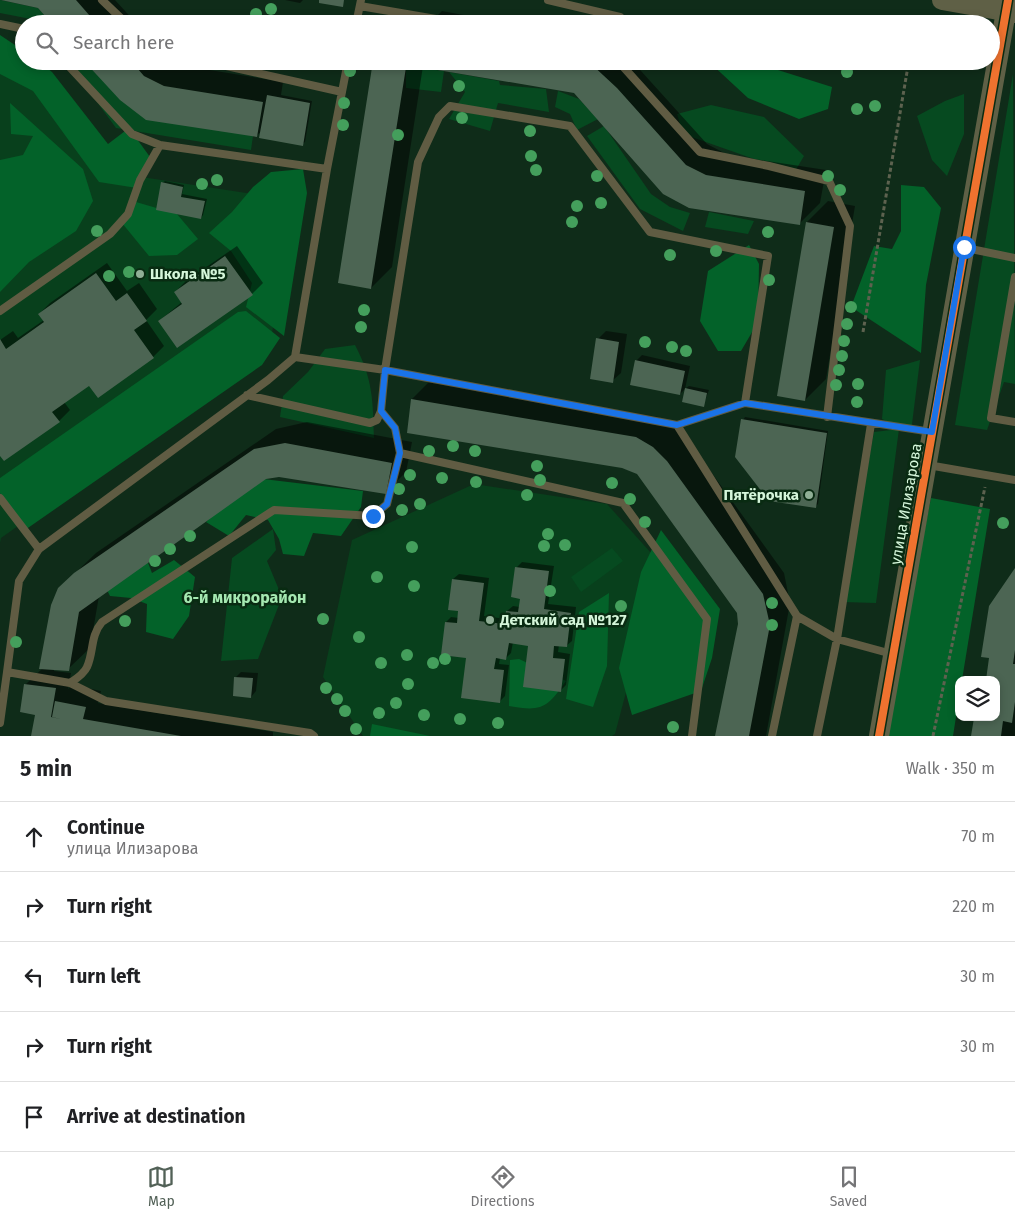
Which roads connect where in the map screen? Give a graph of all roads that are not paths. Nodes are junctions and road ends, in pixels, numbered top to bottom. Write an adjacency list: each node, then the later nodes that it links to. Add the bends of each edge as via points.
1 (102, 0): 6 (lane)
2 (548, 0): 8 (lane)
3 (942, 0): 5 (street)
4 (360, 3): 7 (lane)
5 (1009, 8): 11 (street, улица Илизарова)
6 (118, 15)
7 (421, 15)
8 (612, 15)
9 (0, 24): 10 (lane)
10 (15, 27)
11 (1000, 56)
12 (72, 70): 18 (lane, via 132,134)
13 (244, 70): 17 (lane)
14 (346, 70): 17 (lane)
15 (626, 70): 29 (lane, via 700,152 829,181 850,226)
16 (997, 70): 20 (street, улица Илизарова)
17 (342, 92): 19 (lane)
18 (160, 145): 19 (lane); 23 (lane, via 140,180 128,214 110,234)
19 (327, 169): 24 (lane)
20 (964, 247): 21 (lane); 33 (street, улица Илизарова)
21 (1015, 258)
22 (1015, 277): 30 (lane, via 991,418)
23 (0, 311)
24 (295, 357): 25 (lane); 26 (lane)
25 (385, 370): 27 (lane, via 418,162 439,117 450,106 570,126 650,232 768,256); 28 (lane); 32 (lane)
26 (247, 396): 28 (lane, via 370,422 377,420); 38 (lane)
27 (745, 403): 29 (lane); 32 (lane)
28 (381, 411): 34 (lane, via 395,428)
29 (828, 417): 31 (lane)
30 (1015, 422)
31 (871, 424): 33 (lane); 40 (lane)
32 (677, 425): 39 (lane)
33 (932, 432): 35 (street, улица Илизарова)
34 (400, 453): 43 (lane, via 387,504 373,516 274,510 102,622 92,640 88,665); 46 (lane, via 623,503 706,619)
35 (926, 464): 36 (lane); 41 (street, улица Илизарова)
36 (1015, 480)
37 (0, 498): 38 (lane)
38 (38, 549): 42 (lane, via 19,581)
39 (797, 616): 40 (lane); 47 (lane)
40 (837, 640): 41 (lane); 48 (lane)
41 (894, 654): 49 (street, улица Илизарова)
42 (6, 672): 43 (lane); 44 (lane)
43 (70, 683): 45 (lane, via 106,701)
44 (0, 723)
45 (314, 736)
46 (692, 736)
47 (772, 736)
48 (817, 736)
49 (879, 736)

